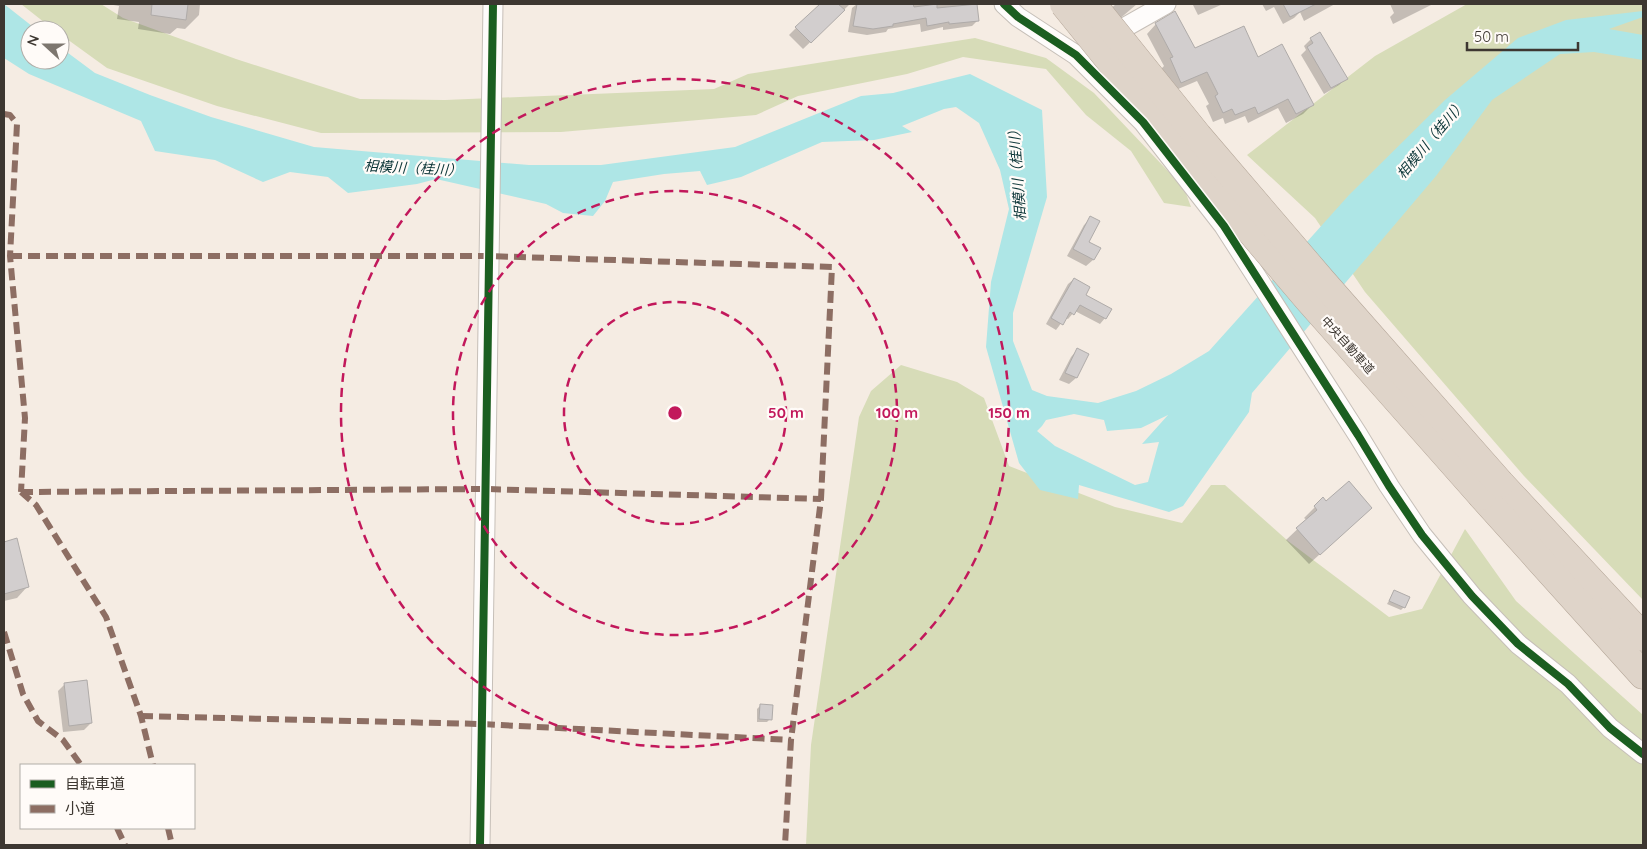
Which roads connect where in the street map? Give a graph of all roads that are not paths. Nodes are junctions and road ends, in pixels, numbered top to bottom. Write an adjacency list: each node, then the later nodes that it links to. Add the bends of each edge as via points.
1 (493, 4): 11 (street)
2 (1004, 4): 6 (street, via 1018,17)
3 (1064, 4): 7 (highway, 中央自動車道, bridge, via 1306,298)
4 (1092, 4): 7 (highway, 中央自動車道, bridge)
5 (1159, 5): 6 (street)
6 (1076, 55): 10 (street, via 1142,122 1224,226 1422,535 1472,596 1518,644 1568,684 1610,728)
7 (1491, 490): 8 (highway, 中央自動車道); 9 (highway, 中央自動車道)
8 (1643, 637)
9 (1643, 675)
10 (1643, 754)
11 (480, 845)

